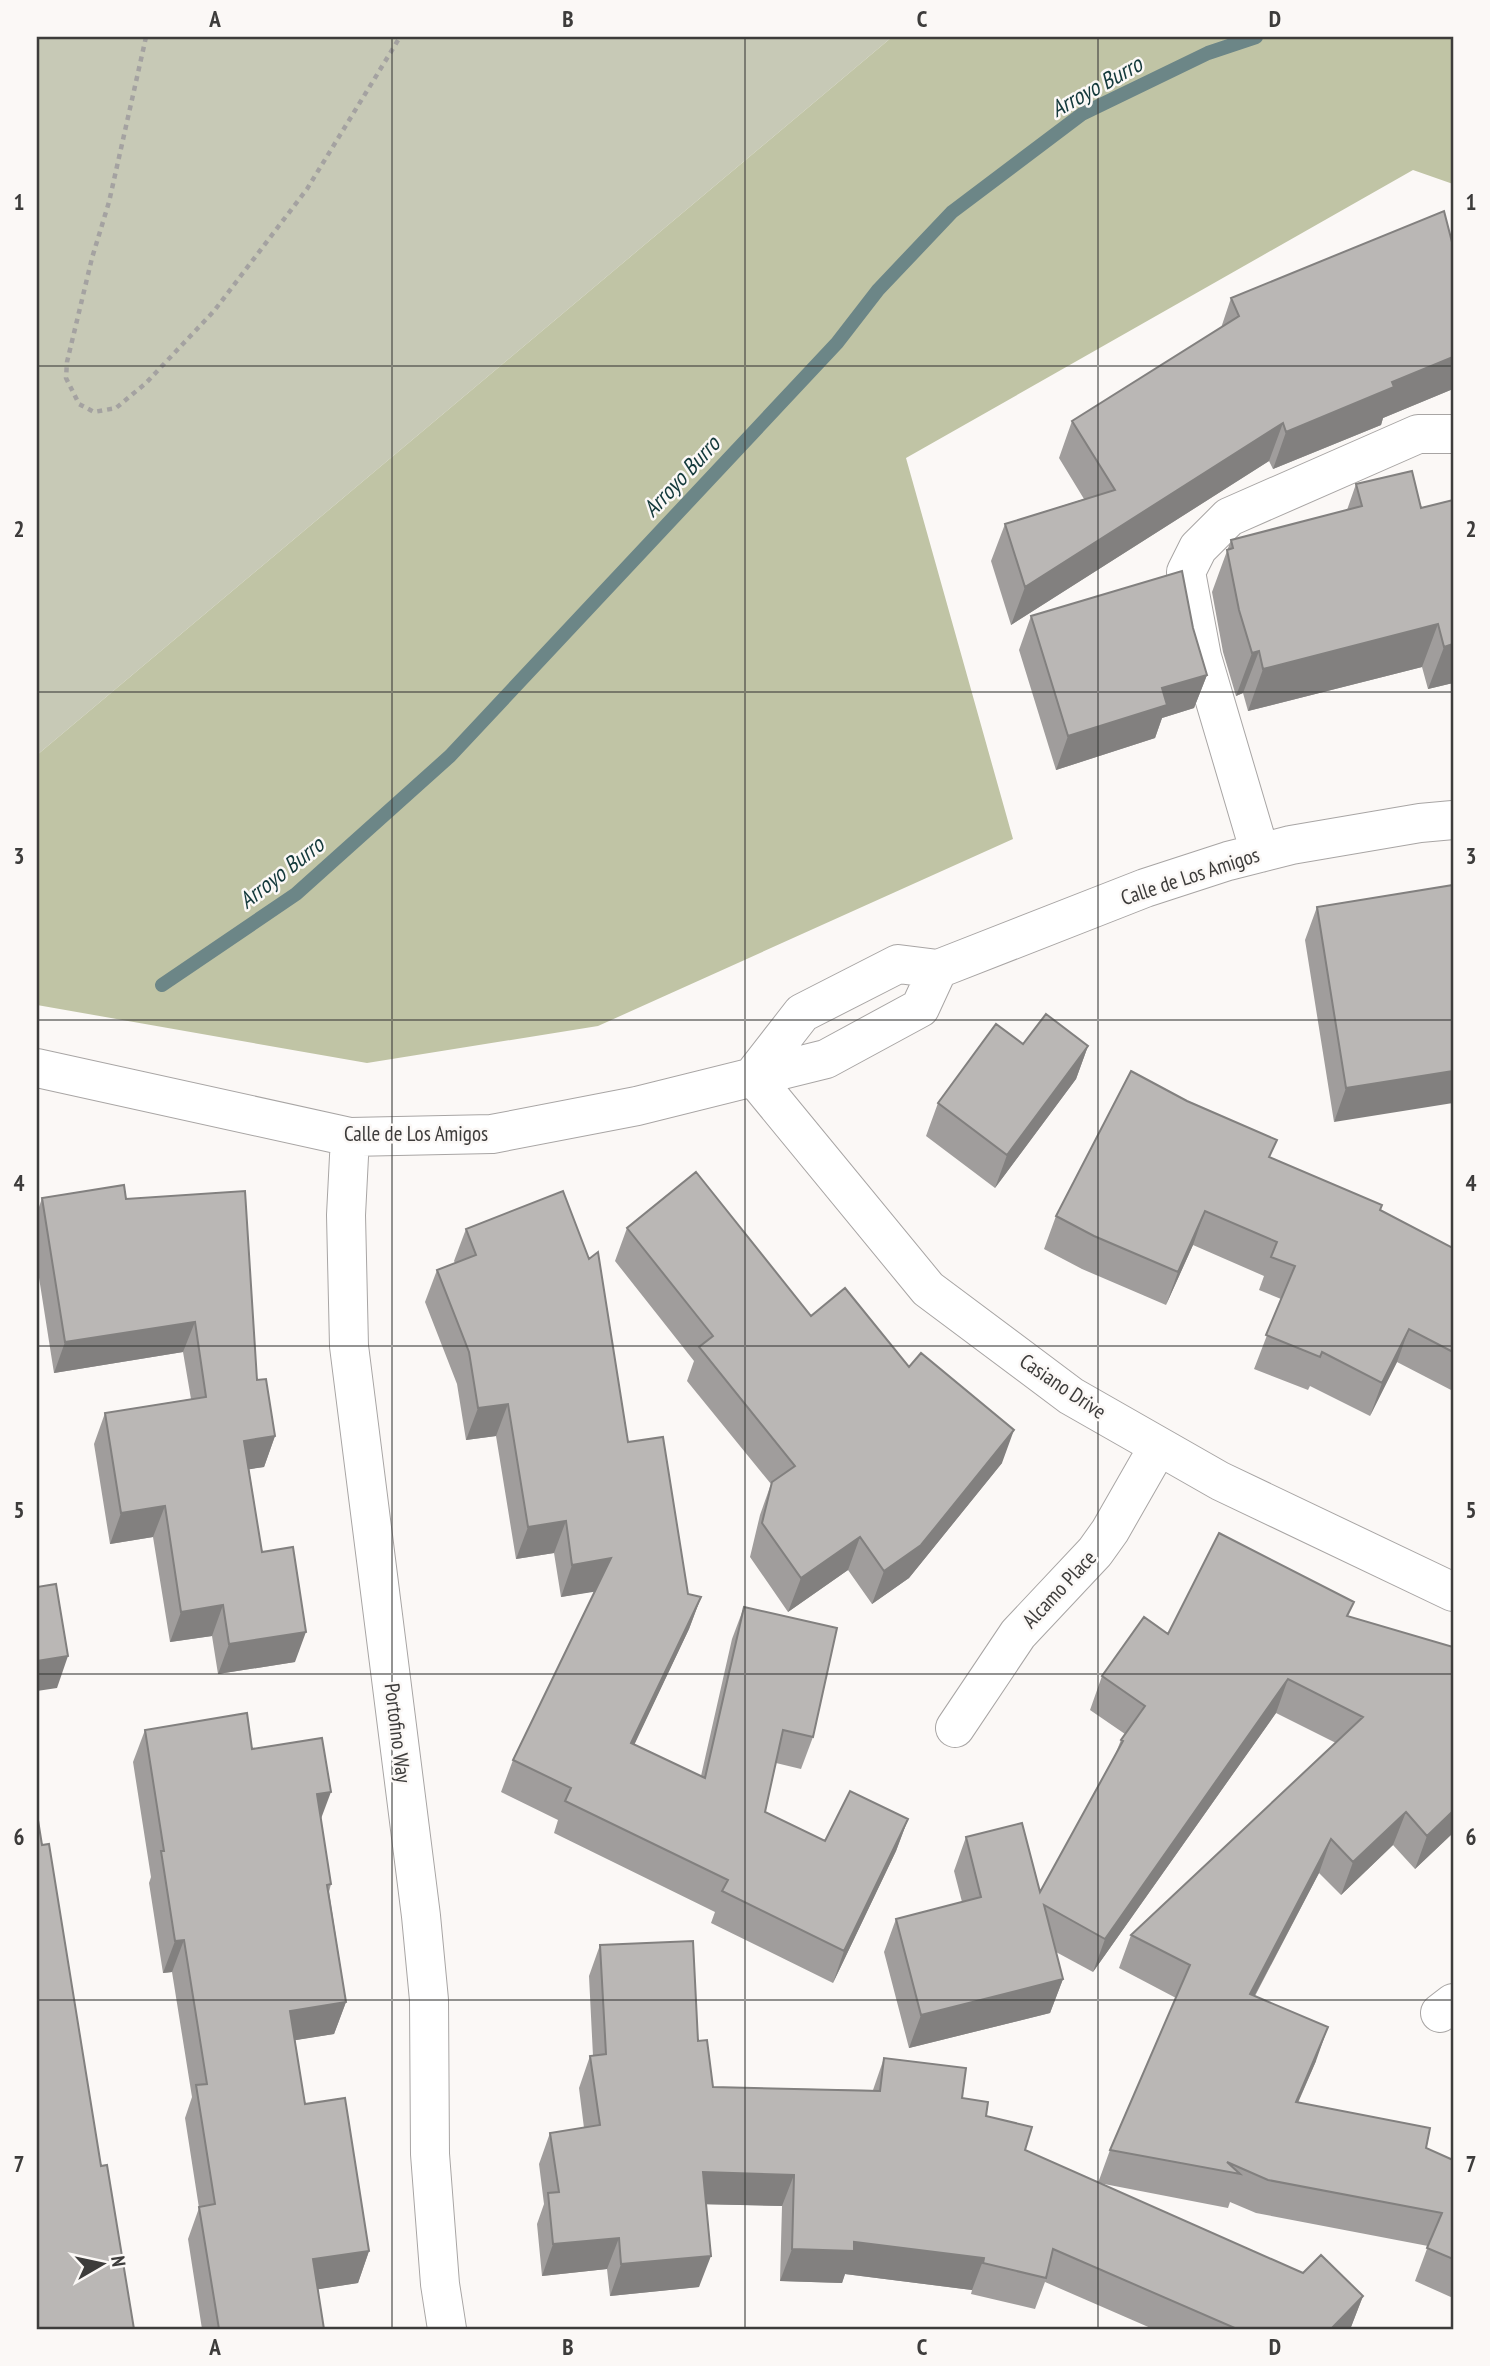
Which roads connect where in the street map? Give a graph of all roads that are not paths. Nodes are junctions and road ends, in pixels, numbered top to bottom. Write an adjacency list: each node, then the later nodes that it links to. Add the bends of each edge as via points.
1 (1453, 434): 3 (street, via 1418,434 1229,517 1198,548 1186,572 1202,657)
2 (1453, 820): 3 (street, Calle de Los Amigos)
3 (1260, 853): 4 (street, Calle de Los Amigos, via 1144,888)
4 (938, 969): 6 (street, Calle de Los Amigos, via 920,1008 826,1059); 6 (street, Calle de Los Amigos, via 898,964 802,1013)
5 (37, 1068): 7 (street, Calle de Los Amigos)
6 (753, 1076): 7 (street, Calle de Los Amigos, via 637,1107 492,1134); 8 (street, Casiano Drive, via 928,1289 1071,1396)
7 (350, 1137): 11 (street, Portofino Way, via 346,1215 349,1346 421,1916 429,2000 430,2154)
8 (1158, 1447): 9 (street, Casiano Drive); 10 (street, Alcamo Place, via 1095,1552 1018,1634)
9 (1453, 1592)
10 (955, 1728)
11 (447, 2329)

